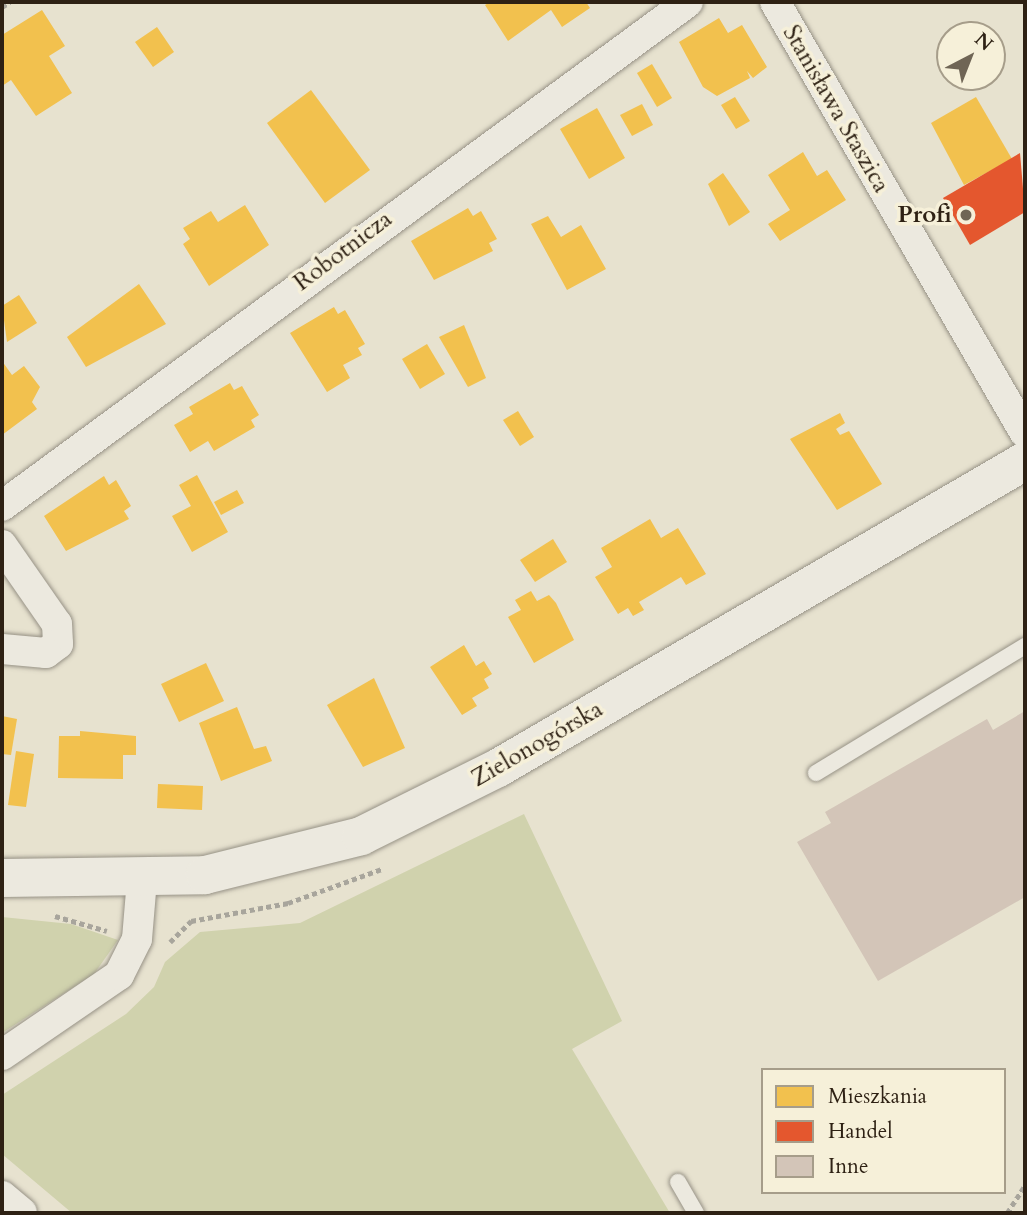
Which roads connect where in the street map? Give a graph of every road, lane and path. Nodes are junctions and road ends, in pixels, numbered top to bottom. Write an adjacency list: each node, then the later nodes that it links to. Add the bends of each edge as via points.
1 (10, 2): 4 (path)
2 (688, 2): 6 (street, Robotnicza)
3 (775, 2): 5 (street, Stanisława Staszica)
4 (2, 7)
5 (1024, 458): 13 (street, Zielonogórska, via 498,768 397,820 278,862)
6 (2, 506)
7 (2, 545): 9 (street, via 57,624 58,644 46,653)
8 (1025, 646): 10 (lane)
9 (2, 649)
10 (816, 773)
11 (376, 875): 16 (path, via 288,903 191,920)
12 (2, 878): 13 (street, Zielonogórska)
13 (142, 879): 17 (street, via 137,939 119,975)
14 (46, 915): 15 (path)
15 (118, 935)
16 (162, 945)
17 (2, 1055)
18 (678, 1182): 22 (lane)
19 (1025, 1185): 23 (path)
20 (2, 1196): 21 (street)
21 (22, 1213)
22 (696, 1213)
23 (1007, 1213)

